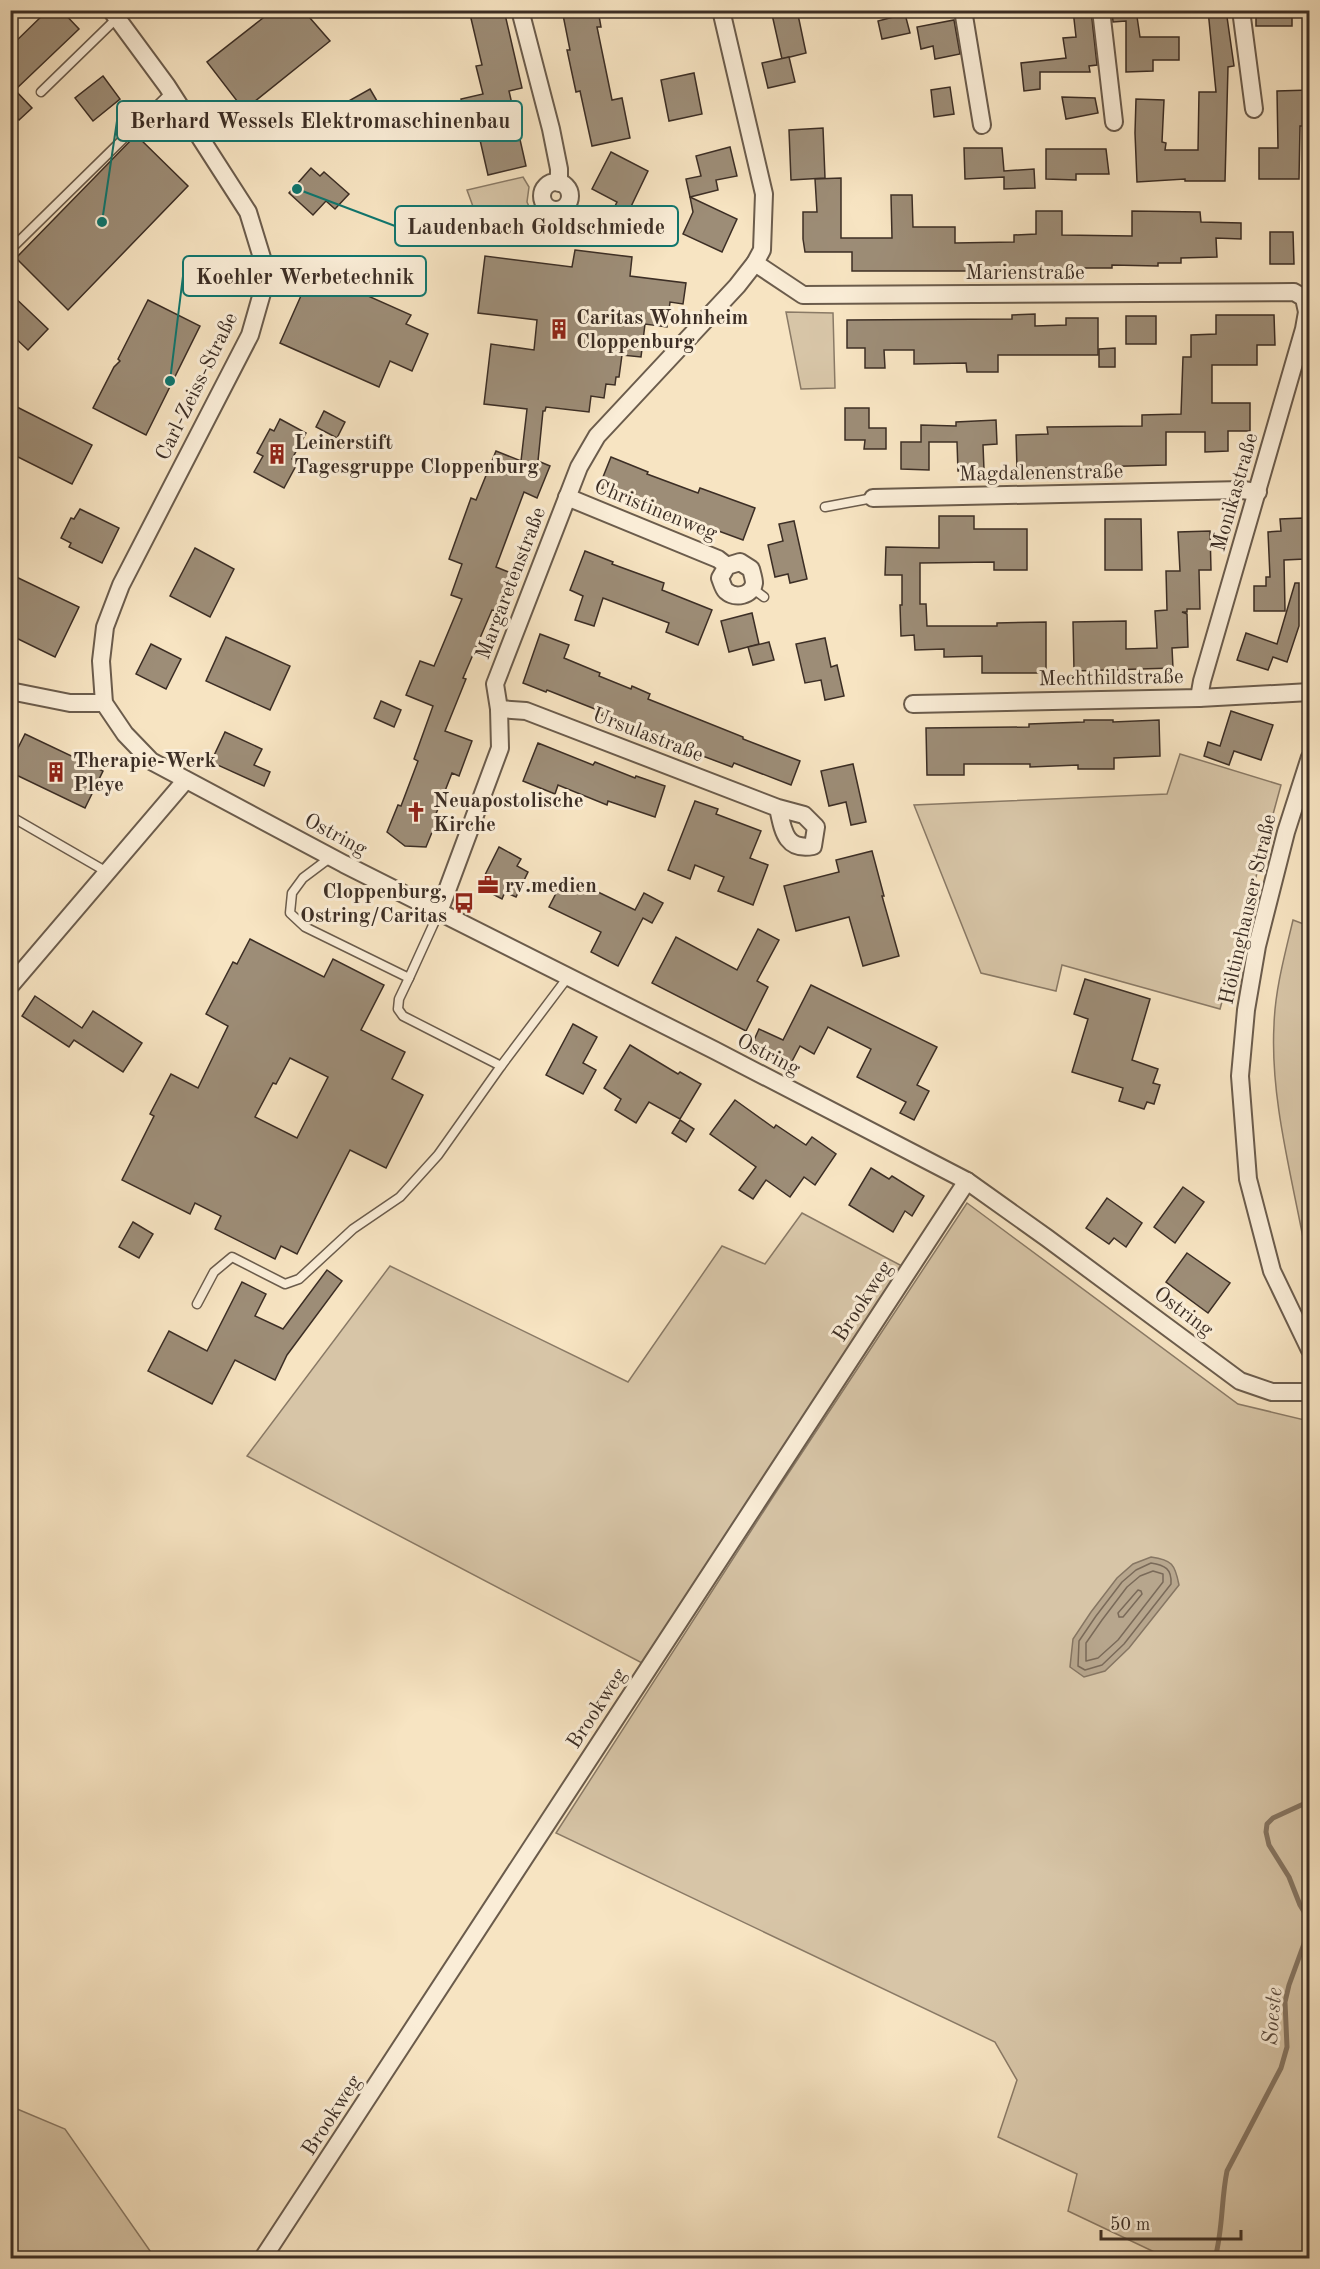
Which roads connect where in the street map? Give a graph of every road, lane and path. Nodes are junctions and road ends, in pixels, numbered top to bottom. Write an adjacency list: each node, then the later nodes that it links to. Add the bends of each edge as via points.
1 (520, 10): 12 (street, via 551,129)
2 (721, 10): 14 (street, Margaretenstraße, via 764,194 762,250)
3 (963, 10): 11 (street)
4 (1101, 10): 10 (street)
5 (1241, 10): 9 (street)
6 (114, 14): 7 (street, Carl-Zeiss-Straße); 8 (lane)
7 (171, 91): 13 (lane); 24 (street, Carl-Zeiss-Straße, via 248,212 263,261 264,286 250,335 121,585 105,627 100,661)
8 (42, 93)
9 (1254, 109)
10 (1114, 122)
11 (982, 125)
12 (559, 183)
13 (13, 247)
14 (755, 263): 15 (street, Marienstraße, via 803,295); 17 (street, Margaretenstraße, via 597,436)
15 (1307, 295): 16 (street, Monikastraße, via 1304,329)
16 (1258, 492): 18 (street, Magdalenenstraße); 23 (street, Monikastraße)
17 (567, 497): 20 (street, Christinenweg); 26 (street, Margaretenstraße, via 495,684)
18 (873, 498): 19 (lane, Magdalenenstraße)
19 (825, 507)
20 (727, 566): 20 (street, Christinenweg, via 740,562 751,569 758,593 738,596 724,589 720,578)
21 (10, 691): 24 (street, via 70,703)
22 (1310, 692): 23 (street, Mechthildstraße)
23 (1199, 698): 25 (street, Mechthildstraße)
24 (104, 703): 28 (street, Ostring, via 152,761)
25 (913, 704)
26 (499, 709): 29 (street, Ursulastraße, via 526,711); 33 (street, Margaretenstraße, via 500,748)
27 (1310, 758): 40 (street, Höltinghauser Straße, via 1286,832 1257,946 1240,1077 1248,1179 1272,1271)
28 (185, 780): 31 (street, Ostring); 32 (street)
29 (778, 808)
30 (10, 816): 32 (lane)
31 (331, 857): 33 (street, Ostring); 35 (lane, via 303,878 292,893 290,913 305,927)
32 (107, 872): 36 (street)
33 (439, 912): 34 (street, Ostring); 35 (lane)
34 (568, 977): 37 (lane); 38 (street, Ostring)
35 (409, 978): 37 (lane, via 399,999 398,1009 403,1016)
36 (10, 986)
37 (501, 1066): 39 (lane, via 438,1155 400,1197 353,1229 299,1279 285,1284 232,1257 213,1272)
38 (967, 1182): 41 (street, Ostring, via 1240,1381 1272,1392); 42 (street, Brookweg)
39 (197, 1304)
40 (1310, 1350)
41 (1310, 1392)
42 (263, 2259)

